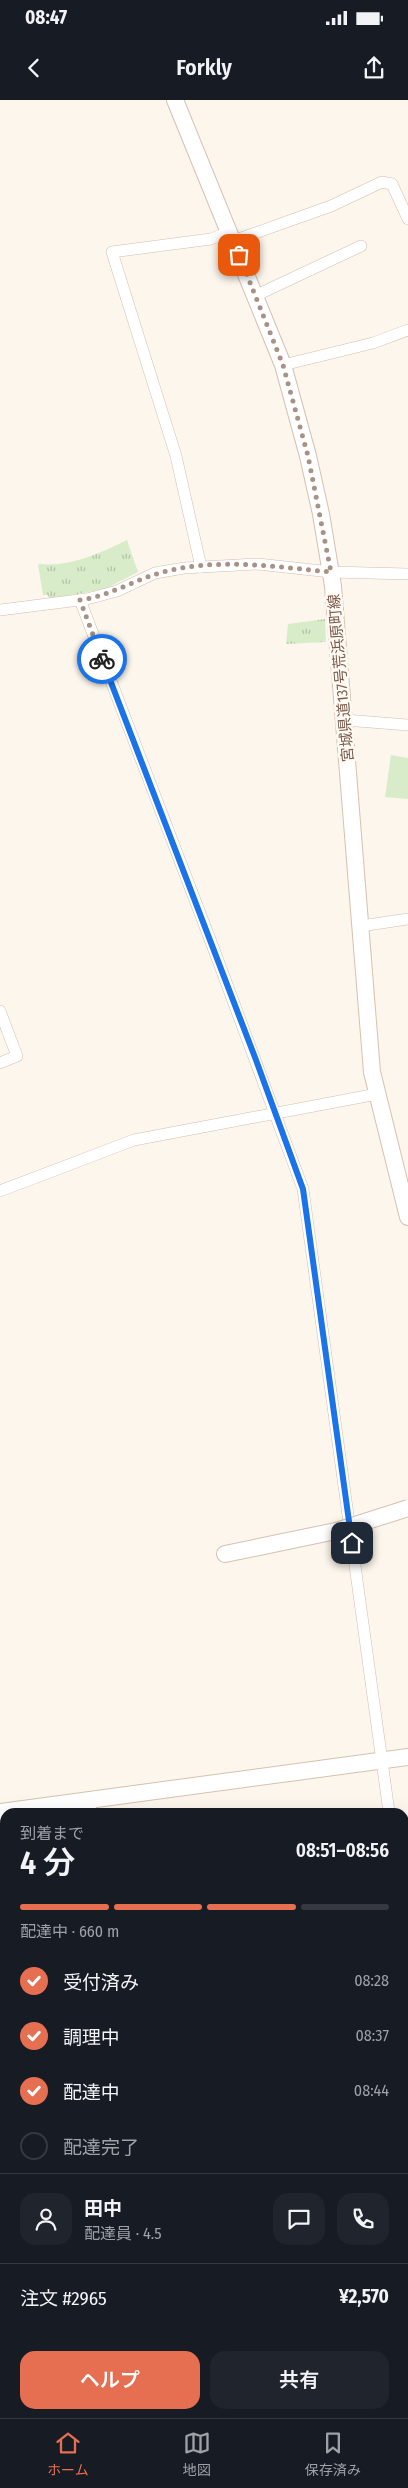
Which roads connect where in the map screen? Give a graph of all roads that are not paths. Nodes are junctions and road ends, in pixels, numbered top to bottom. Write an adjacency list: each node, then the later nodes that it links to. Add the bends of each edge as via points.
1 (175, 100): 3 (main road, 宮城県道137号荒浜原町線)
2 (408, 219): 3 (street, via 392,184 382,182 323,209)
3 (231, 236): 7 (main road, 宮城県道137号荒浜原町線); 8 (street, via 112,252 176,456)
4 (361, 246): 5 (street)
5 (261, 293)
6 (408, 330): 7 (street, via 373,343)
7 (283, 365): 9 (main road, 宮城県道137号荒浜原町線, via 308,456)
8 (201, 567): 9 (street, via 258,564); 11 (street, via 155,574 117,591)
9 (331, 572): 10 (street); 13 (main road, 宮城県道137号荒浜原町線)
10 (408, 574)
11 (80, 600): 12 (street); 20 (street)
12 (0, 610)
13 (345, 720): 14 (street); 16 (main road, 宮城県道137号荒浜原町線)
14 (408, 726)
15 (408, 919): 16 (street)
16 (361, 926): 19 (main road, 宮城県道137号荒浜原町線, via 372,1072)
17 (0, 1011): 18 (street, via 17,1056)
18 (0, 1062)
19 (377, 1094): 20 (street); 22 (main road, 宮城県道137号荒浜原町線)
20 (276, 1112): 21 (street, via 134,1140); 26 (street, via 303,1189)
21 (0, 1191)
22 (408, 1217)
23 (408, 1508): 24 (main road, bridge, via 336,1531)
24 (225, 1554)
25 (408, 1757): 26 (main road)
26 (381, 1760): 27 (main road); 29 (street)
27 (90, 1806): 28 (main road)
28 (60, 1808)
29 (388, 1808)

